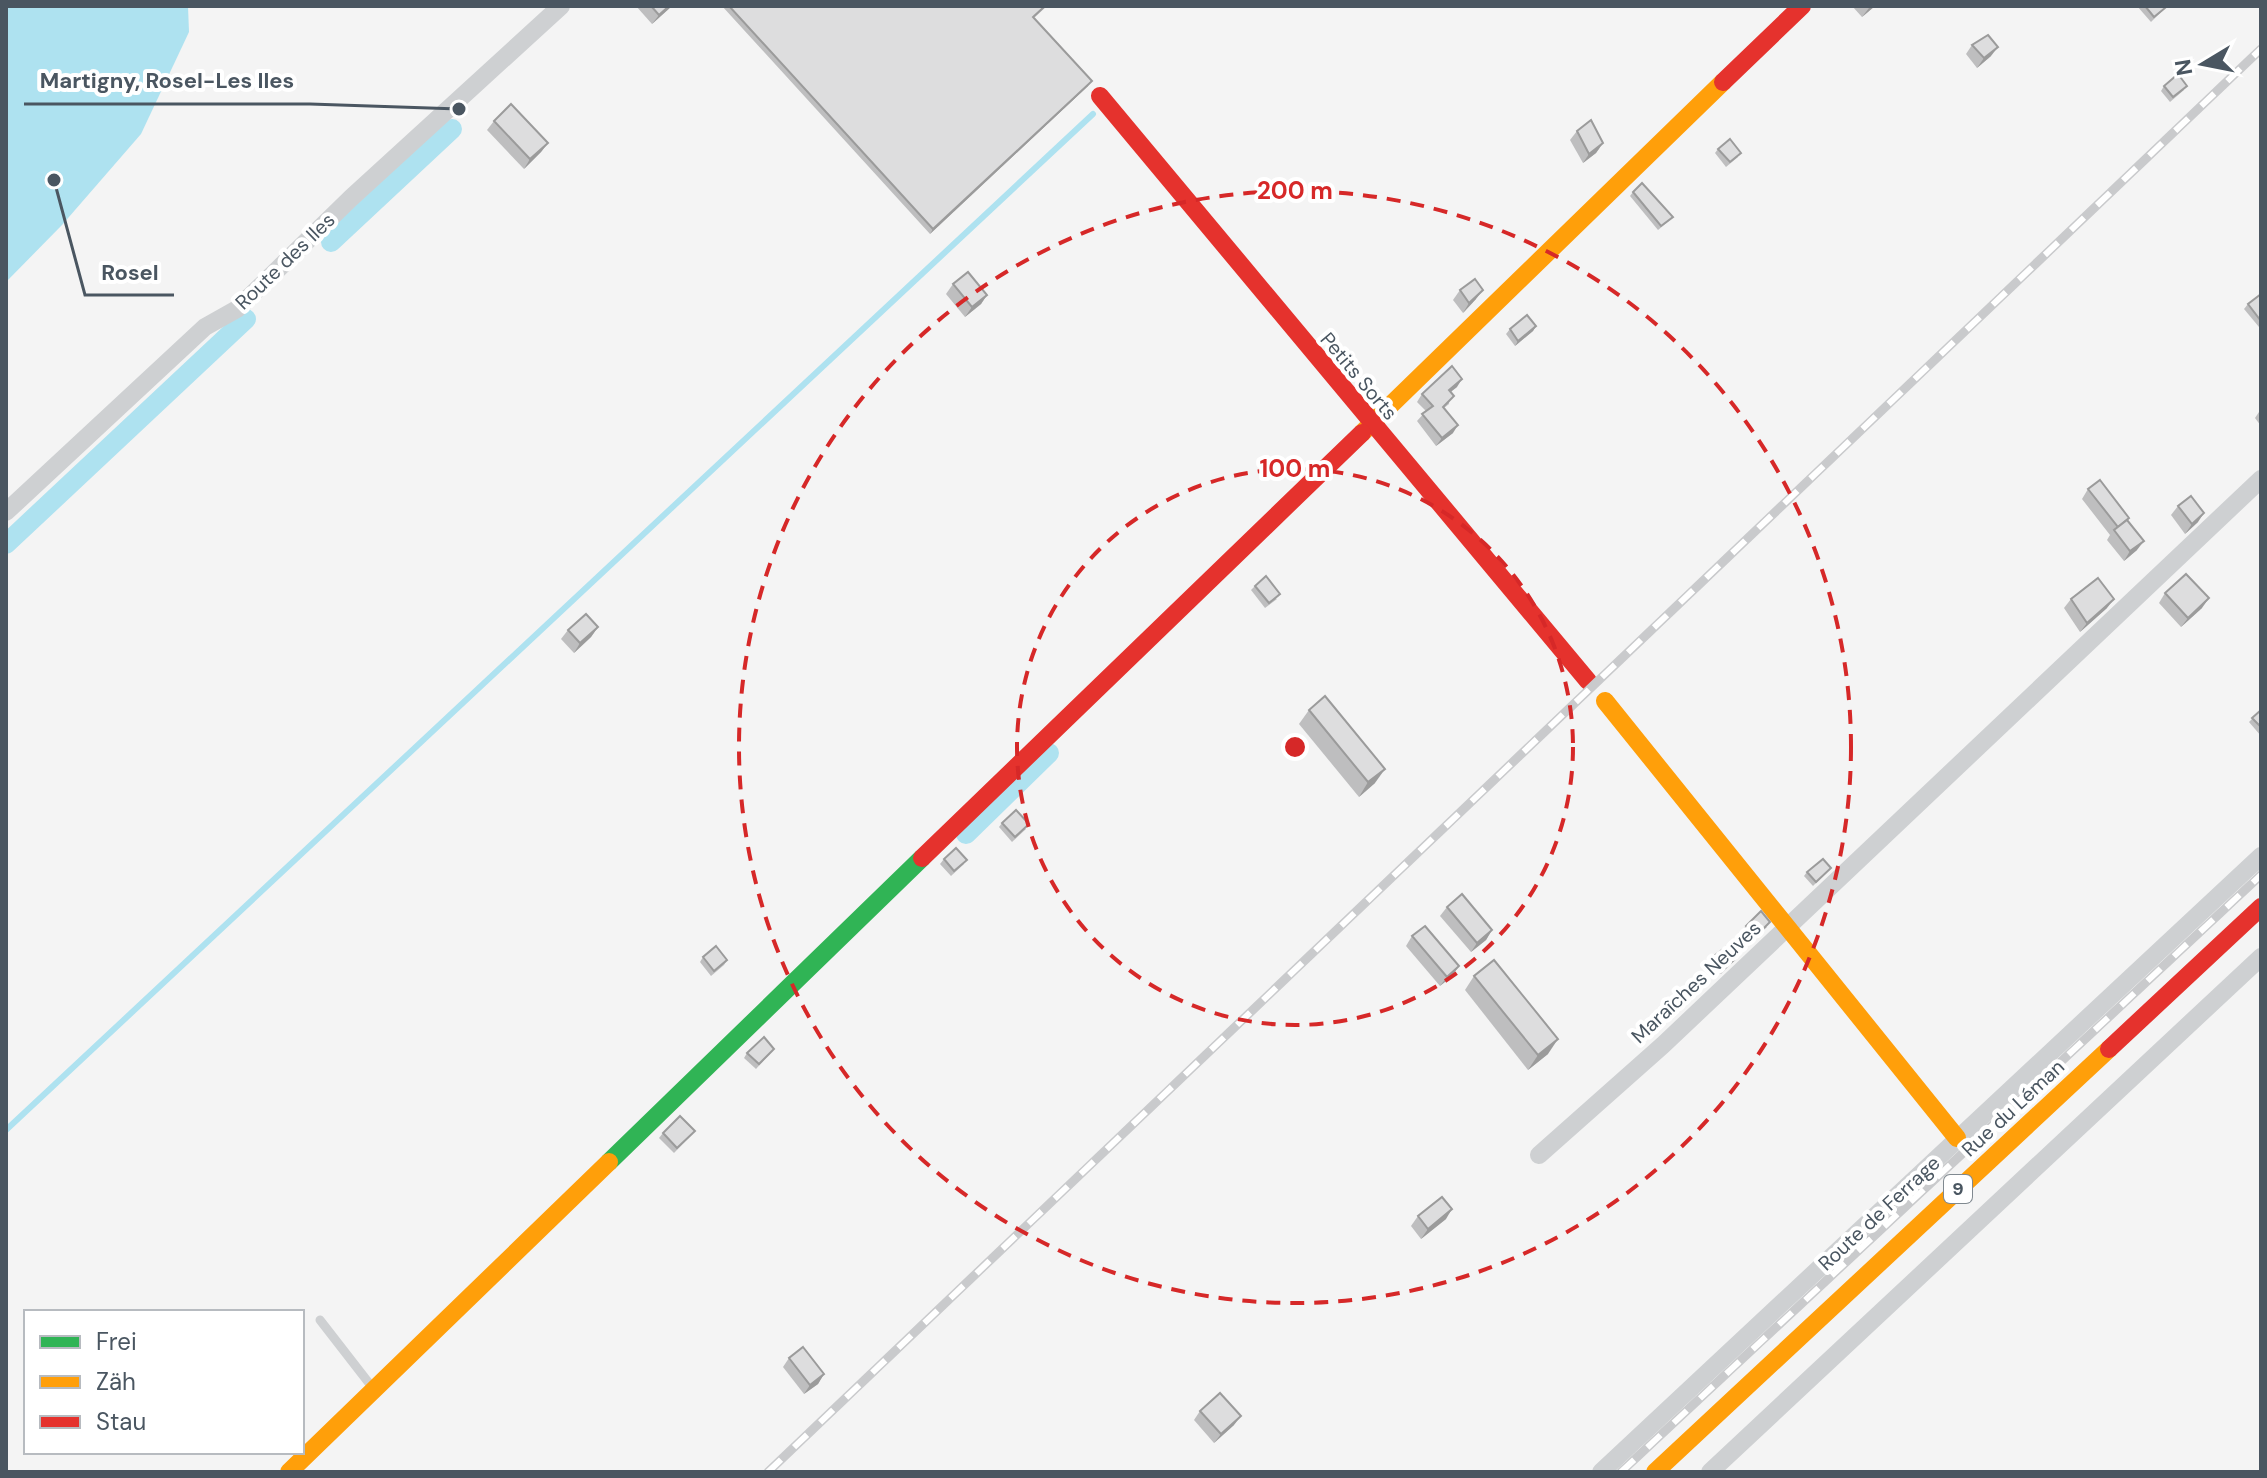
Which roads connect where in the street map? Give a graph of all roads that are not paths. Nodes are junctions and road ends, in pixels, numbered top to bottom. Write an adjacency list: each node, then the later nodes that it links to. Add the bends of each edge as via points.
1 (561, 6): 6 (street, Route des Iles, via 237,309 205,327)
2 (1802, 6): 4 (street)
3 (1100, 96): 4 (street, Petits Sorts)
4 (1369, 423): 7 (street, Petits Sorts); 16 (street)
5 (2261, 479): 11 (street)
6 (6, 512)
7 (1588, 681)
8 (1605, 701): 11 (street)
9 (2261, 856): 13 (street, Route de Ferrage)
10 (2261, 907): 19 (street, Rue du Léman / 9)
11 (1787, 927): 13 (street, Maraîches Neuves); 14 (street, Maraîches Neuves)
12 (2261, 957): 20 (street)
13 (1957, 1138): 18 (street, Route de Ferrage)
14 (1539, 1155)
15 (320, 1320): 16 (lane)
16 (375, 1389): 17 (street)
17 (289, 1472)
18 (1601, 1472)
19 (1655, 1472)
20 (1710, 1472)

